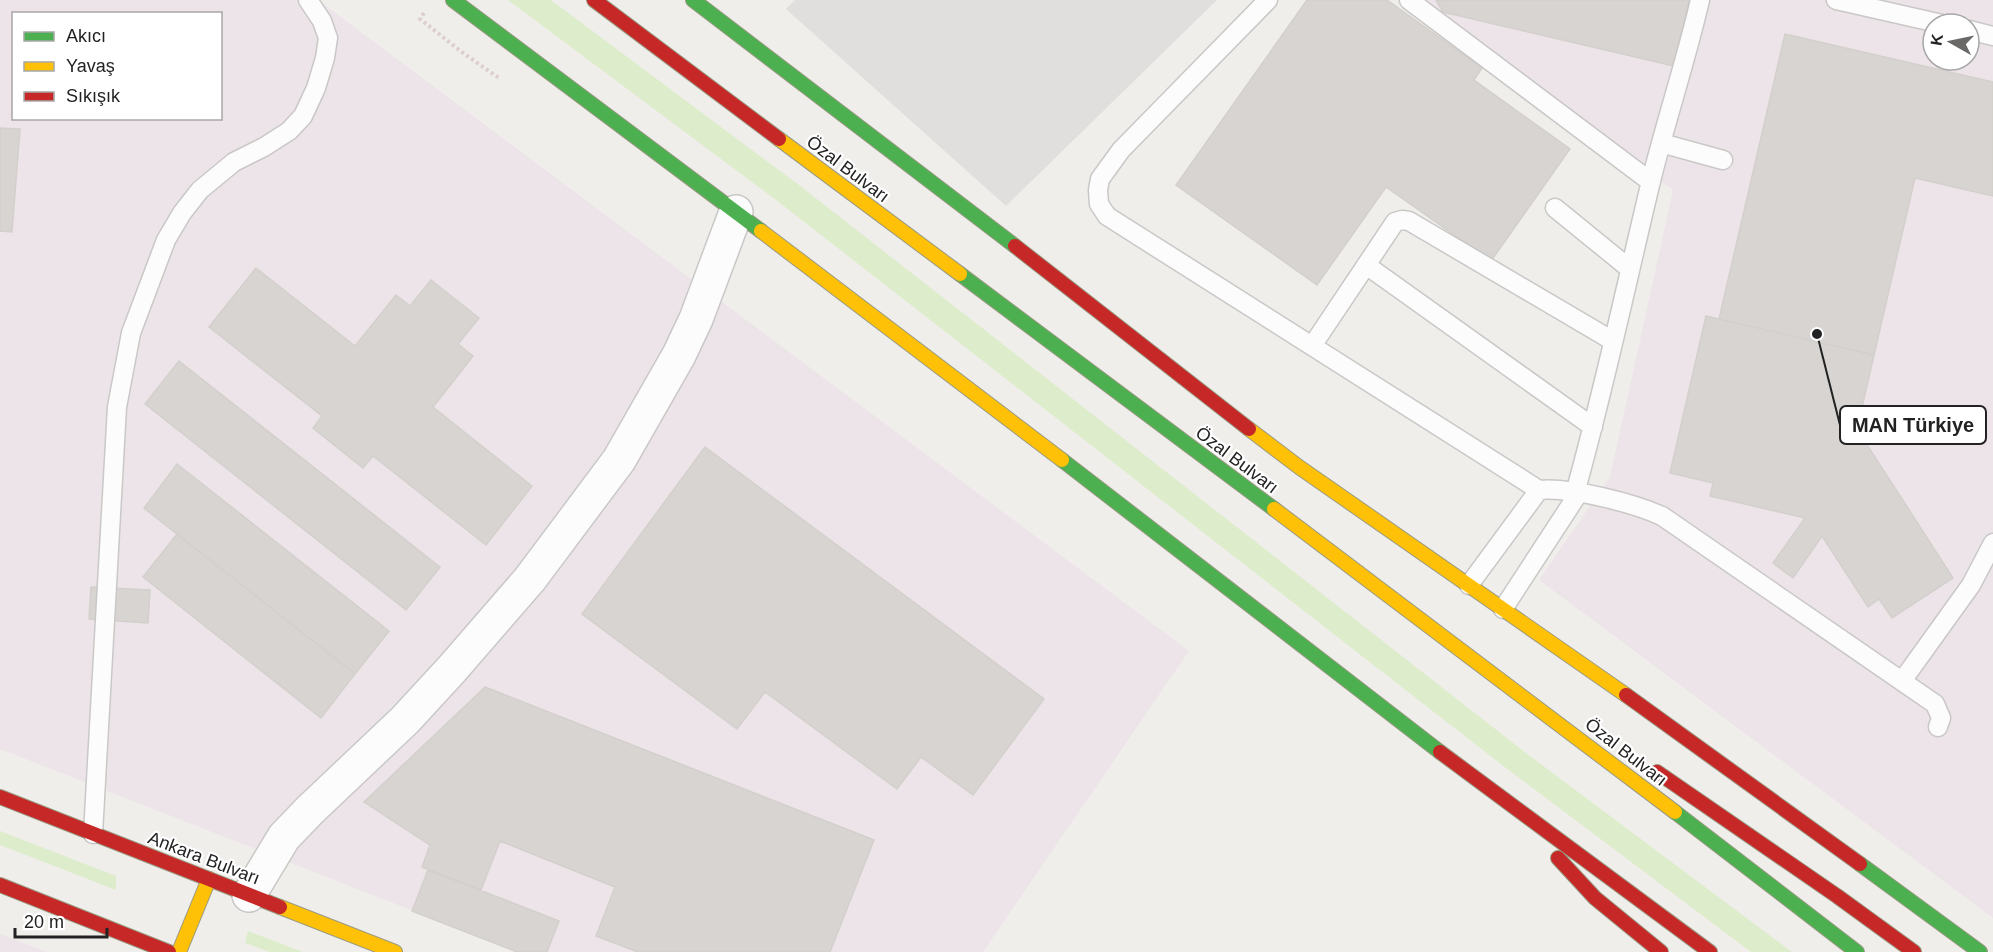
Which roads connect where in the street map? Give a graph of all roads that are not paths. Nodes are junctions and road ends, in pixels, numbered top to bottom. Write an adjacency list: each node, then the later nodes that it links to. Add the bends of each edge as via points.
1 (308, 0): 32 (lane, via 328,38 319,78 303,116 289,131 234,162 200,190 166,240 130,333 117,406)
2 (453, 0): 14 (main road)
3 (594, 0): 27 (main road, Özal Bulvarı)
4 (693, 0): 23 (main road, via 1299,467)
5 (1268, 0): 18 (lane, via 1121,150 1100,179 1099,204 1107,216)
6 (1409, 0): 12 (lane)
7 (1700, 0): 10 (lane)
8 (1836, 0): 9 (lane)
9 (1921, 19)
10 (1661, 143): 11 (lane); 12 (lane)
11 (1723, 160)
12 (1651, 182): 16 (lane)
13 (1555, 208): 16 (lane)
14 (736, 213): 31 (main road); 35 (street, via 679,355 619,460 530,579 452,669 284,837)
15 (1366, 265): 17 (lane, via 1395,222 1409,221); 18 (lane); 19 (lane)
16 (1630, 269): 17 (lane)
17 (1613, 341): 19 (lane)
18 (1312, 346): 20 (lane)
19 (1593, 427): 21 (lane)
20 (1539, 490): 21 (lane); 23 (lane)
21 (1577, 493): 24 (lane); 25 (lane, via 1632,504 1662,516)
22 (1993, 543): 25 (lane, via 1971,585)
23 (1469, 585): 24 (main road)
24 (1503, 609): 44 (main road, via 1691,740)
25 (1902, 681): 26 (lane, via 1935,704 1941,718)
26 (1938, 726)
27 (1568, 729): 28 (main road); 42 (main road, Özal Bulvarı)
28 (1612, 747)
29 (1644, 762): 43 (main road)
30 (0, 797): 32 (main road, Ankara Bulvarı)
31 (1506, 802): 40 (main road, via 1595,898); 41 (main road)
32 (93, 834): 33 (main road, Ankara Bulvarı)
33 (209, 879): 35 (main road, Ankara Bulvarı); 38 (main road)
34 (0, 885): 36 (main road)
35 (249, 895): 39 (main road, Ankara Bulvarı)
36 (145, 948): 37 (main road)
37 (169, 952)
38 (179, 952)
39 (395, 952)
40 (1660, 952)
41 (1710, 952)
42 (1857, 952)
43 (1914, 952)
44 (1980, 952)

